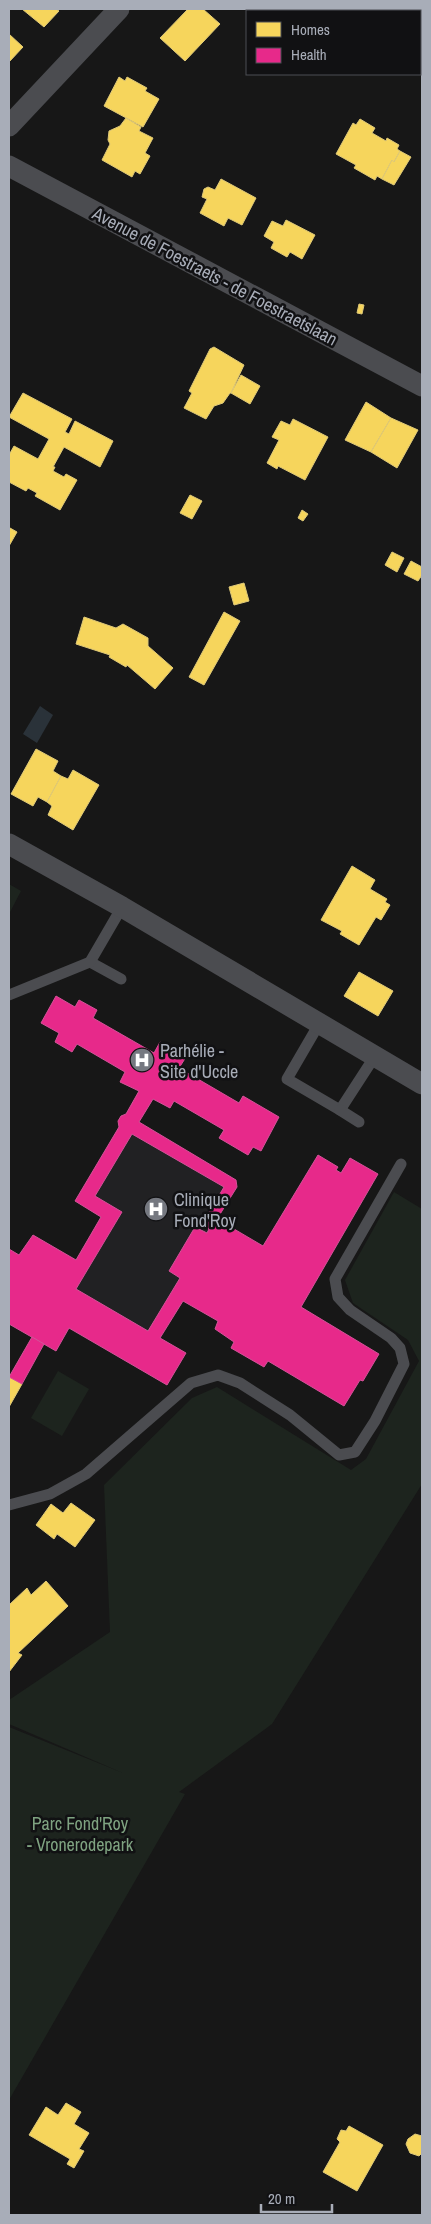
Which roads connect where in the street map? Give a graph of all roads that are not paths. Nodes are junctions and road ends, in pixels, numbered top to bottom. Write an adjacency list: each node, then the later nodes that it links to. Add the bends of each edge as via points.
1 (119, 9): 2 (street)
2 (9, 126)
3 (9, 166): 4 (street, Avenue de Foestraets - de Foestraetslaan)
4 (422, 386)
5 (9, 844): 6 (street)
6 (122, 907): 7 (lane); 10 (street)
7 (90, 962): 8 (lane); 9 (lane)
8 (121, 978)
9 (9, 995)
10 (319, 1024): 11 (street); 13 (lane)
11 (375, 1056): 14 (street); 15 (lane)
12 (277, 1073): 13 (lane)
13 (288, 1079): 15 (lane)
14 (422, 1084)
15 (340, 1110): 16 (lane)
16 (359, 1122)
17 (401, 1164): 18 (lane, via 335,1279 338,1297 350,1310 391,1338 400,1348 404,1364 375,1422 355,1452 339,1455 290,1415 240,1383 218,1375 191,1383 86,1474 50,1494)
18 (9, 1505)

